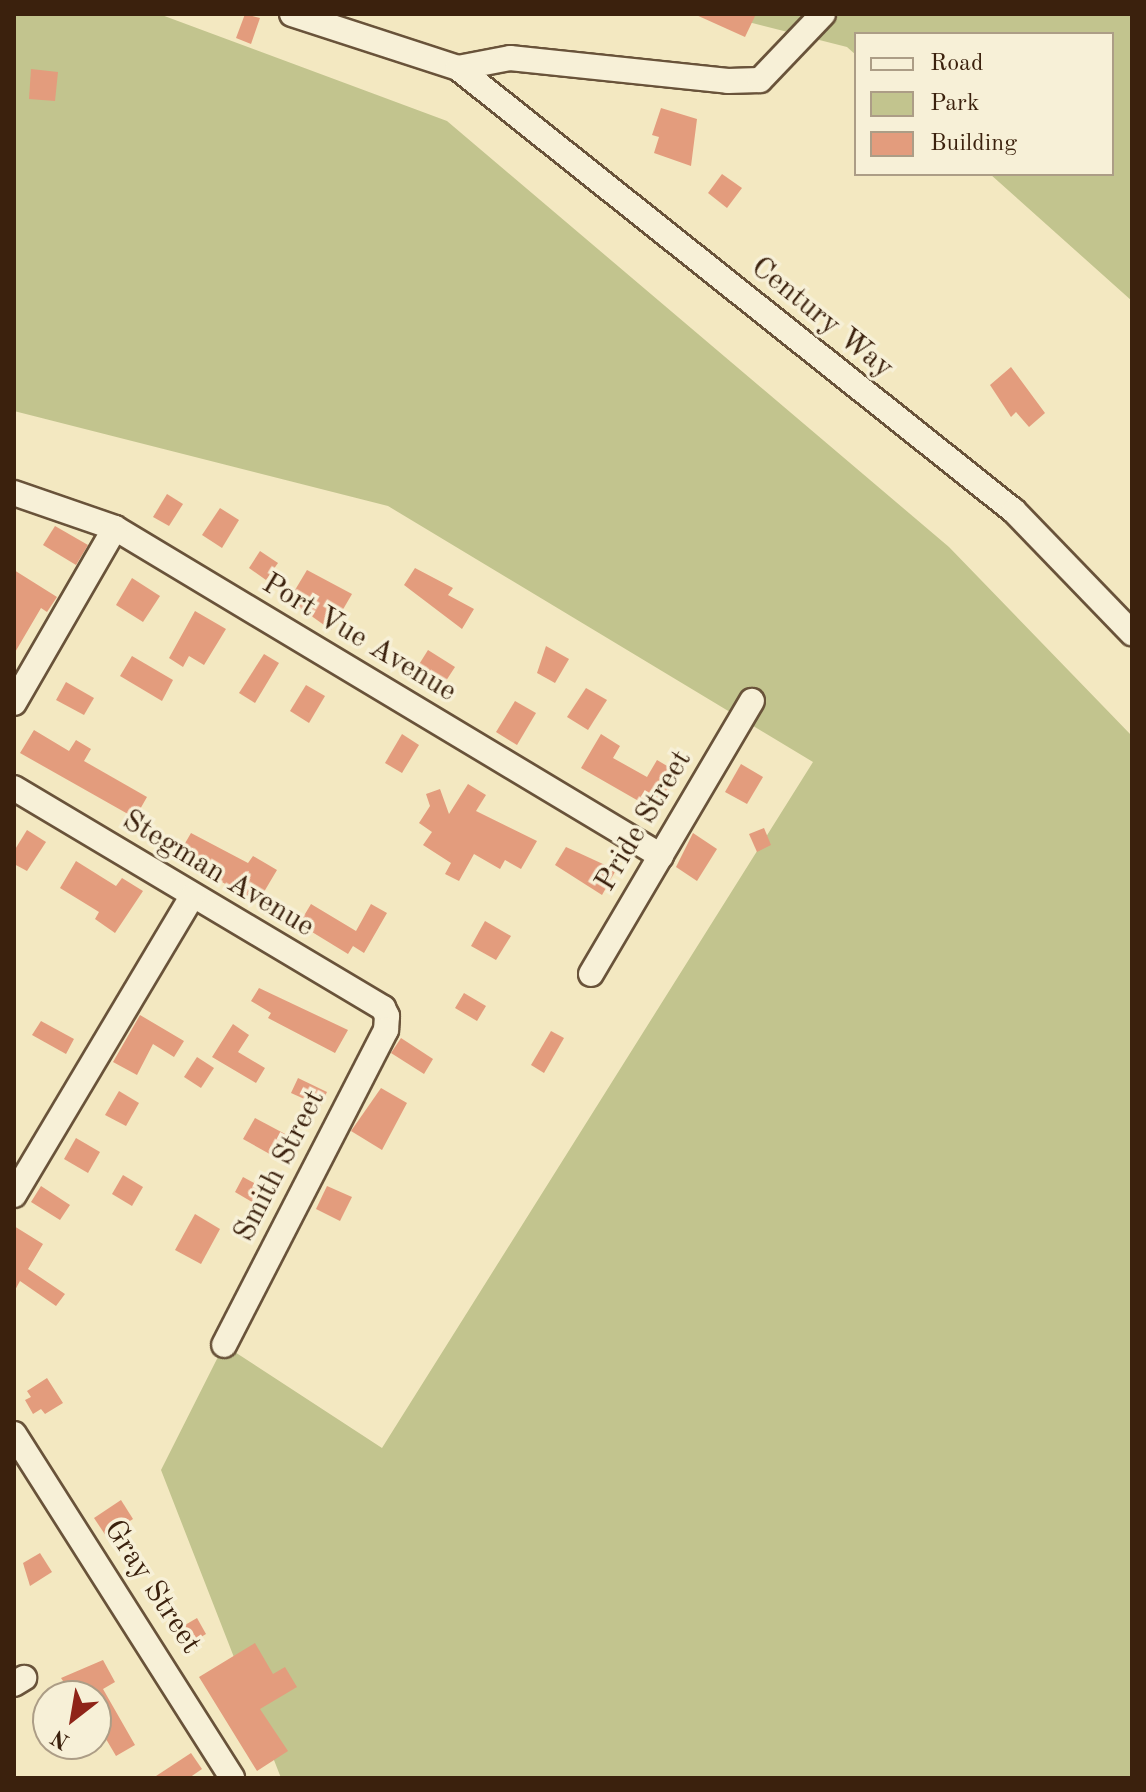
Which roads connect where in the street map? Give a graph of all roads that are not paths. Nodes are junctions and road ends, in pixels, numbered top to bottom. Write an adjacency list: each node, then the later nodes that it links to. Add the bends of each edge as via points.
1 (292, 14): 3 (street)
2 (823, 14): 3 (street, via 760,80 510,58)
3 (458, 68): 6 (street, Century Way, via 1014,511)
4 (14, 493): 5 (street, Port Vue Avenue)
5 (115, 528): 8 (street); 10 (street, Port Vue Avenue)
6 (1132, 633)
7 (752, 701): 10 (street, Pride Street)
8 (14, 703)
9 (14, 788): 11 (street, Stegman Avenue)
10 (661, 856): 12 (street, Pride Street)
11 (192, 896): 13 (street, Stegman Avenue, via 383,1008); 14 (street)
12 (591, 974)
13 (387, 1016): 15 (street, Smith Street, via 386,1030)
14 (14, 1195)
15 (224, 1345)
16 (14, 1434): 17 (street, Gray Street)
17 (232, 1778)

